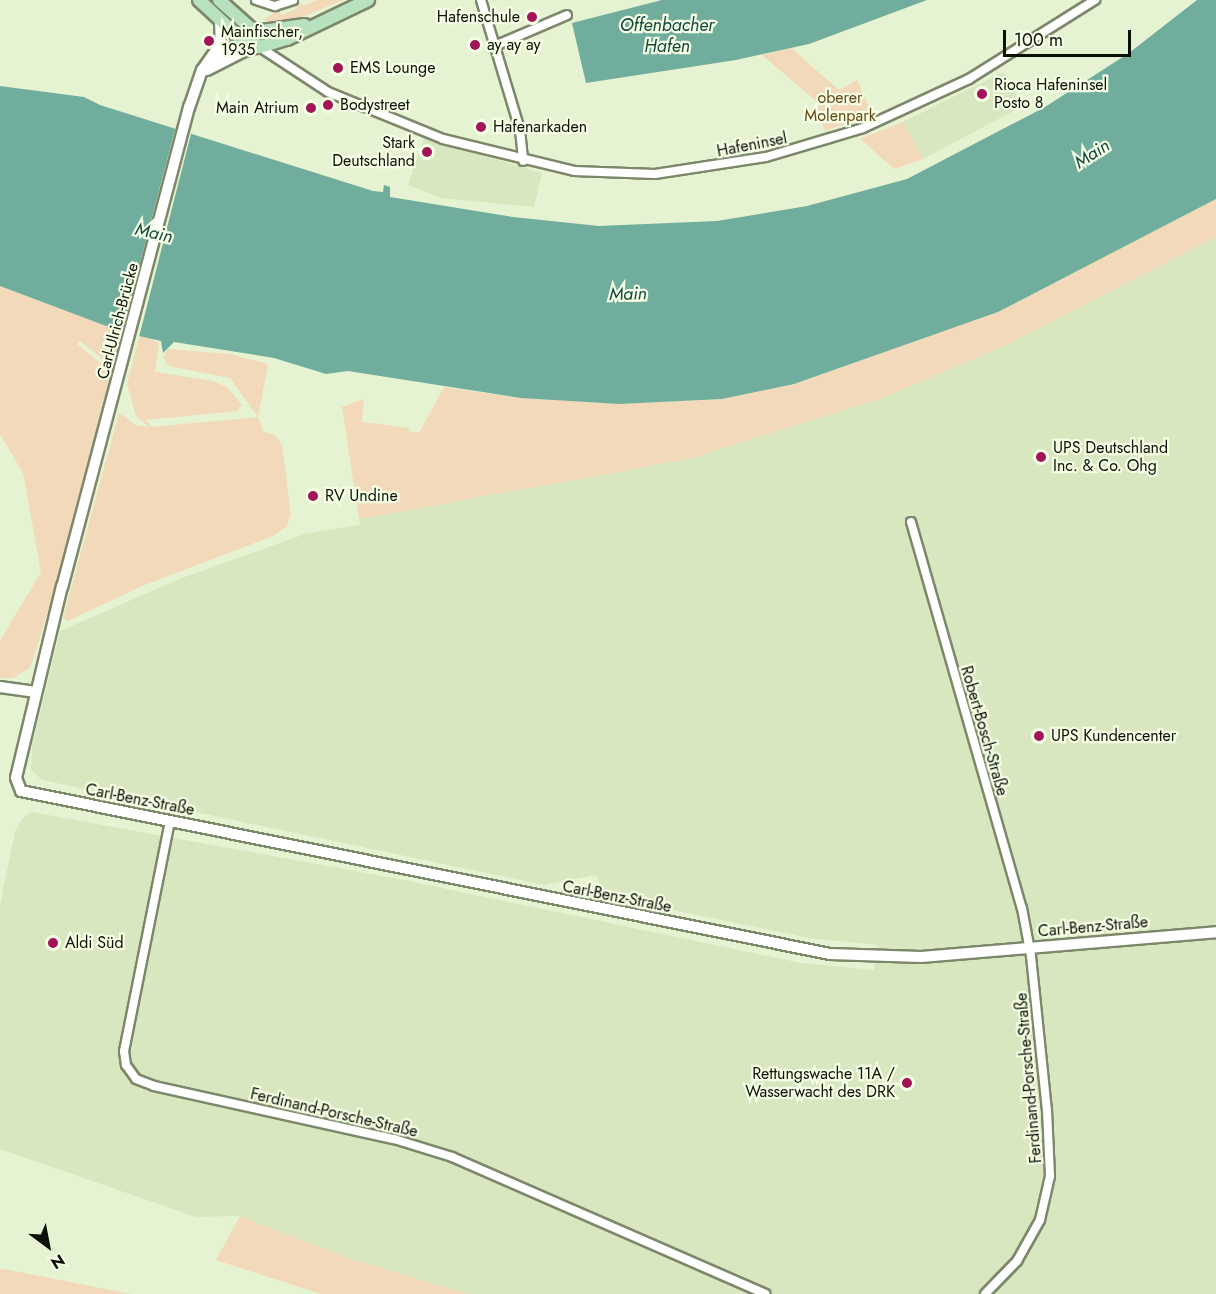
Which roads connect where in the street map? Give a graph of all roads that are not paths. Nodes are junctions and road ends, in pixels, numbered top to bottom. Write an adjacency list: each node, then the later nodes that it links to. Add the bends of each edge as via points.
1 (199, 0): 9 (main road)
2 (219, 0): 11 (main road)
3 (256, 0): 4 (street, via 275,6)
4 (293, 0)
5 (368, 0): 10 (main road)
6 (481, 0): 14 (street)
7 (1095, 0): 20 (street, Hafeninsel, via 969,79 884,119 814,145 741,162 655,174 580,172)
8 (567, 15): 14 (street)
9 (220, 20): 15 (main road); 17 (main road, via 222,37)
10 (321, 21): 12 (main road); 13 (main road)
11 (245, 26): 12 (main road); 15 (main road)
12 (265, 33): 15 (main road)
13 (287, 39): 16 (main road); 18 (street)
14 (497, 45): 20 (street, via 524,146)
15 (244, 46): 16 (main road); 17 (main road); 19 (main road)
16 (260, 47): 18 (street, Hafeninsel)
17 (214, 57): 19 (main road, Carl-Ulrich-Brücke)
18 (285, 60): 20 (street, Hafeninsel, via 311,83 360,107 427,134)
19 (200, 76): 23 (main road, Carl-Ulrich-Brücke)
20 (523, 161)
21 (911, 522): 27 (street, Robert-Bosch-Straße)
22 (0, 687): 23 (main road)
23 (36, 692): 24 (main road, Carl-Ulrich-Brücke, via 16,778)
24 (19, 789): 25 (main road, Carl-Benz-Straße, via 30,795)
25 (170, 821): 27 (main road, Carl-Benz-Straße, via 830,954 921,957); 28 (street, Ferdinand-Porsche-Straße, via 124,1051 126,1065 136,1078 154,1086 394,1139 452,1157)
26 (1216, 932): 27 (main road, Carl-Benz-Straße)
27 (1030, 948): 29 (street, Ferdinand-Porsche-Straße, via 1047,1110 1048,1190 1026,1247)
28 (765, 1294)
29 (985, 1294)

